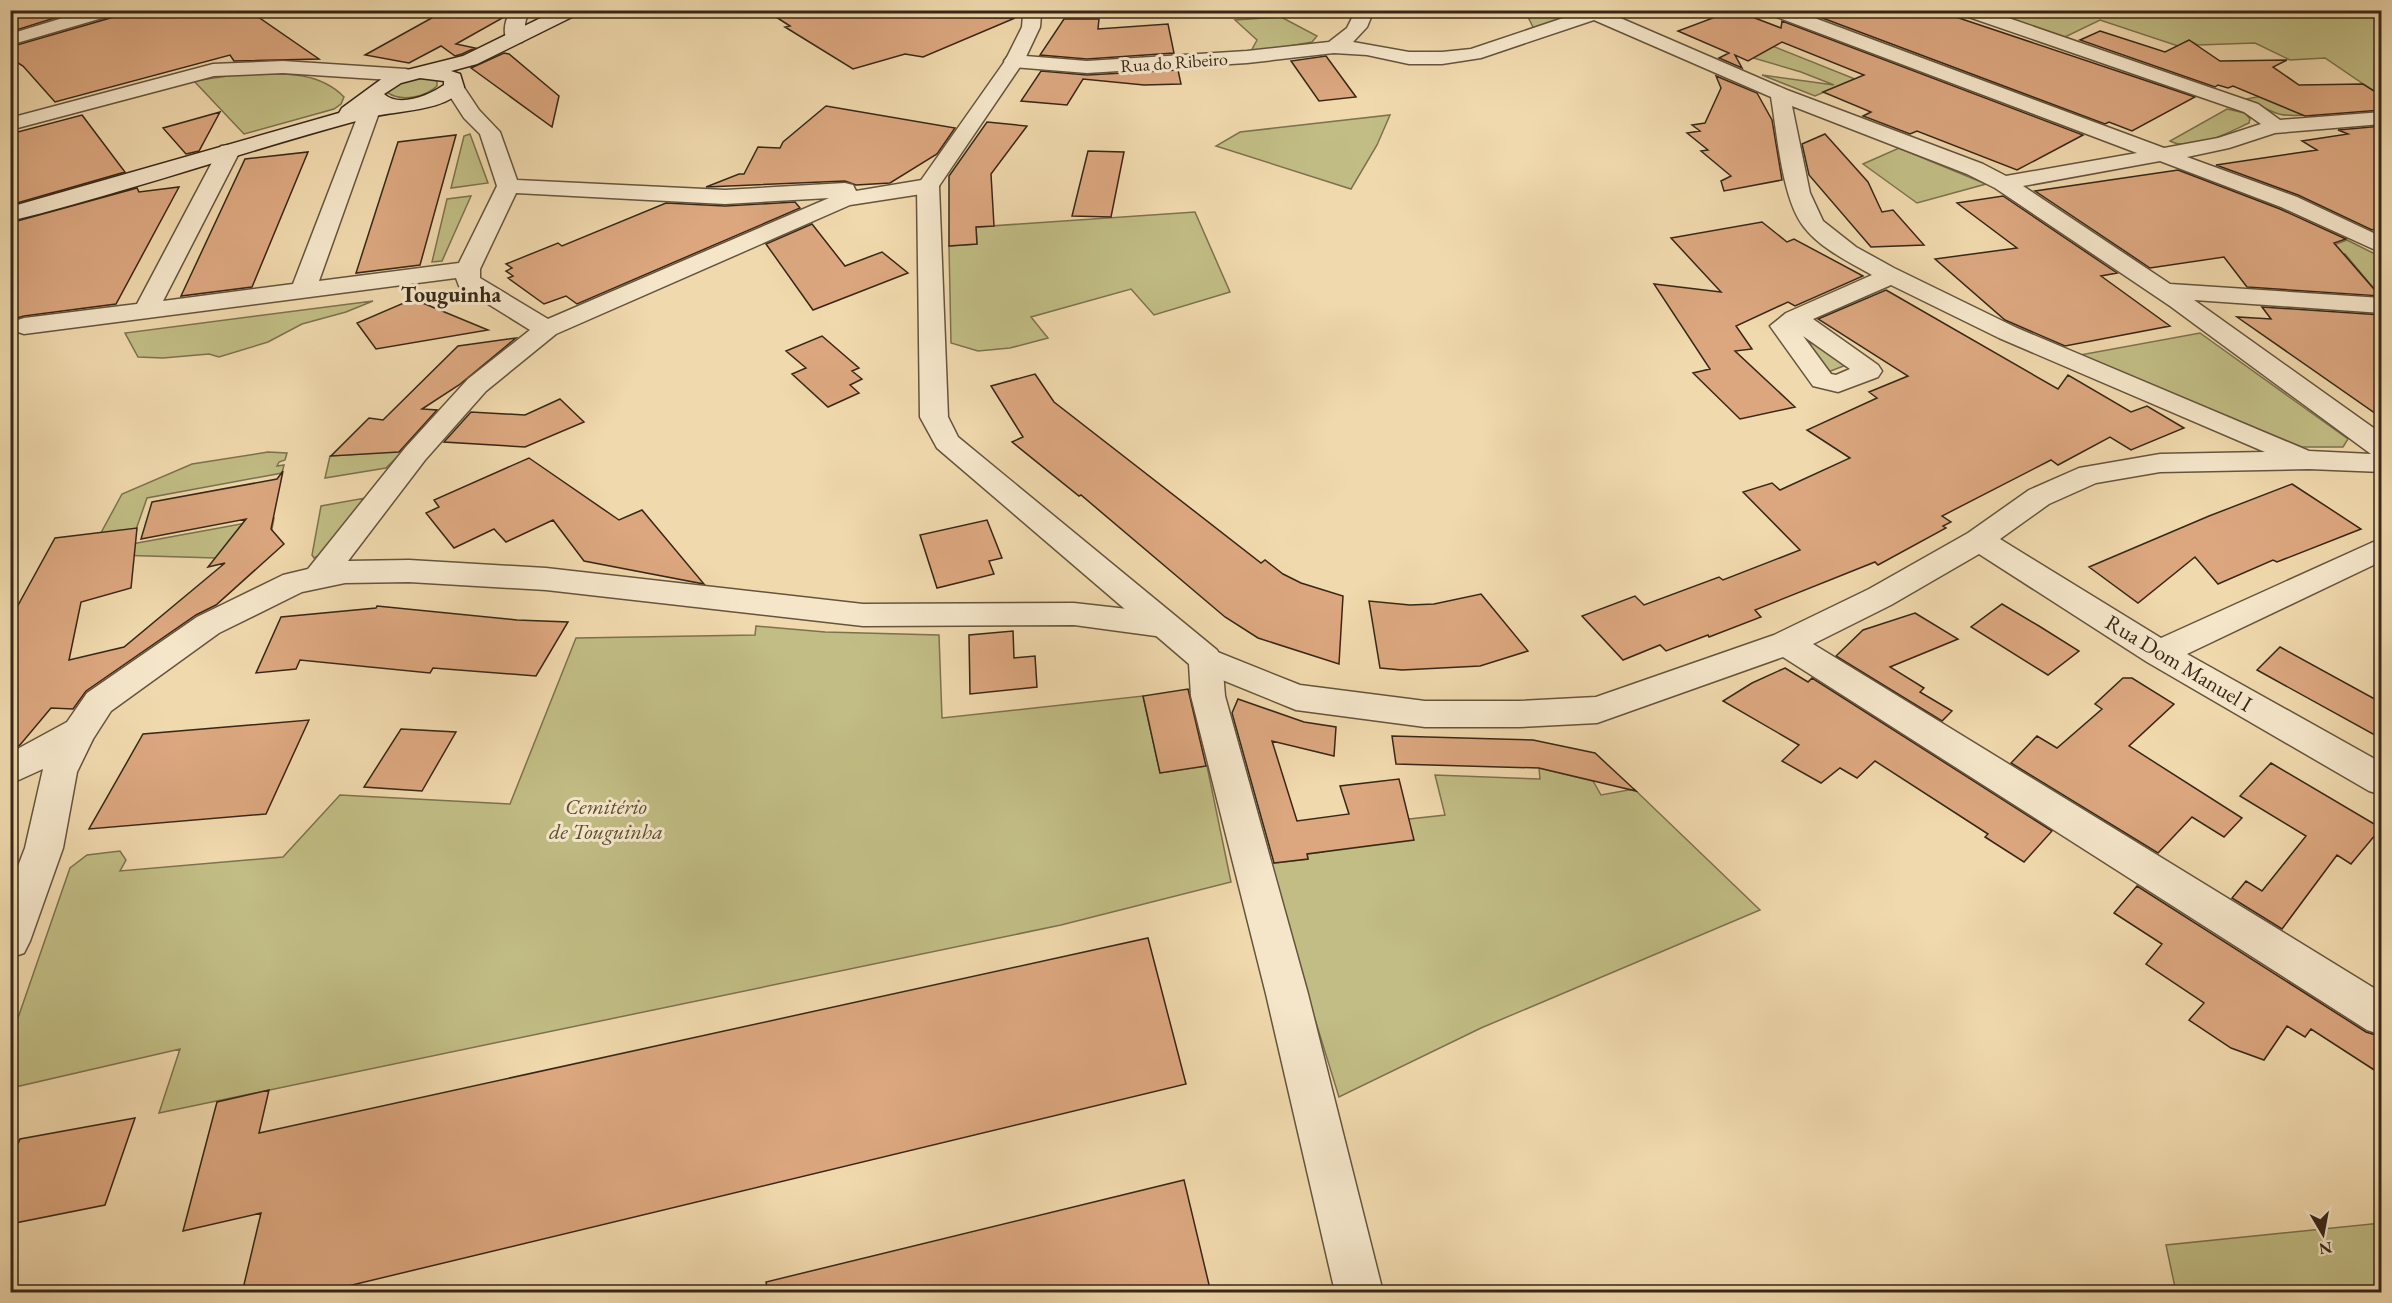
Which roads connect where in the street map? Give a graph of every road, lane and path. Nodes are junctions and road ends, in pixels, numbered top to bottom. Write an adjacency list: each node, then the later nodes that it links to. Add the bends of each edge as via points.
1 (110, 10): 10 (street)
2 (522, 10): 9 (street, via 515,18)
3 (572, 10): 9 (street)
4 (1028, 10): 13 (street, via 1032,15 1031,27)
5 (1365, 10): 11 (street, via 1356,32)
6 (1776, 10): 25 (street)
7 (1966, 10): 23 (street, via 2251,108 2270,121)
8 (1601, 12): 11 (street, Rua do Ribeiro, via 1474,54 1442,58 1409,58); 17 (street)
9 (515, 38): 12 (street)
10 (10, 40)
11 (1327, 40): 13 (street, Rua do Ribeiro, via 1247,57 1087,67)
12 (470, 60): 15 (street); 16 (street)
13 (1014, 61): 28 (street)
14 (349, 71): 15 (street); 18 (street, via 366,78); 22 (street, via 283,67 213,70)
15 (412, 74): 16 (street, via 439,73 453,78); 18 (street, via 383,84)
16 (454, 84): 19 (street, via 440,96); 20 (street)
17 (1780, 94): 26 (street, via 1964,164); 32 (street, via 1799,193 1813,224 1848,252)
18 (373, 98): 19 (street, via 393,105); 24 (street, via 317,125); 33 (street)
19 (417, 104): 20 (street, via 454,106)
20 (471, 114): 27 (street, via 490,132)
21 (2382, 118): 23 (street)
22 (10, 124)
23 (2272, 127): 25 (street, via 2223,144)
24 (229, 151): 29 (street); 36 (street)
25 (2158, 155): 26 (street); 30 (street, via 2289,202)
26 (2003, 183): 34 (street)
27 (508, 186): 28 (street, via 725,197); 31 (street)
28 (928, 186): 39 (street, via 845,200); 46 (street, via 934,417 948,442)
29 (10, 214)
30 (2382, 246)
31 (468, 269): 33 (street); 39 (street, via 468,281)
32 (1891, 276): 37 (street); 41 (street, via 2008,333)
33 (303, 290): 36 (street)
34 (2164, 291): 35 (street); 40 (street)
35 (2382, 306)
36 (146, 310): 38 (street)
37 (1796, 318)
38 (24, 326)
39 (547, 329): 45 (street, via 477,385 415,454)
40 (2382, 448)
41 (2309, 460): 42 (street); 43 (street, via 2160,463 2089,476 2039,497)
42 (2382, 463)
43 (1979, 540): 47 (street, via 1880,597); 48 (street, Rua Dom Manuel I)
44 (2382, 548): 48 (street)
45 (318, 578): 46 (street, via 345,572 409,571 546,579 862,615 1074,614); 50 (street, via 294,583 208,624 99,702)
46 (1163, 625): 49 (street)
47 (1786, 643): 49 (street, via 1597,710 1519,714 1425,714 1296,698); 54 (street)
48 (2159, 653): 52 (street, Rua Dom Manuel I)
49 (1205, 659): 55 (street, via 1208,696 1287,993)
50 (79, 732): 51 (street); 53 (street, via 58,772 44,848)
51 (10, 770)
52 (2382, 781)
53 (10, 941)
54 (2382, 1016)
55 (1359, 1293)

